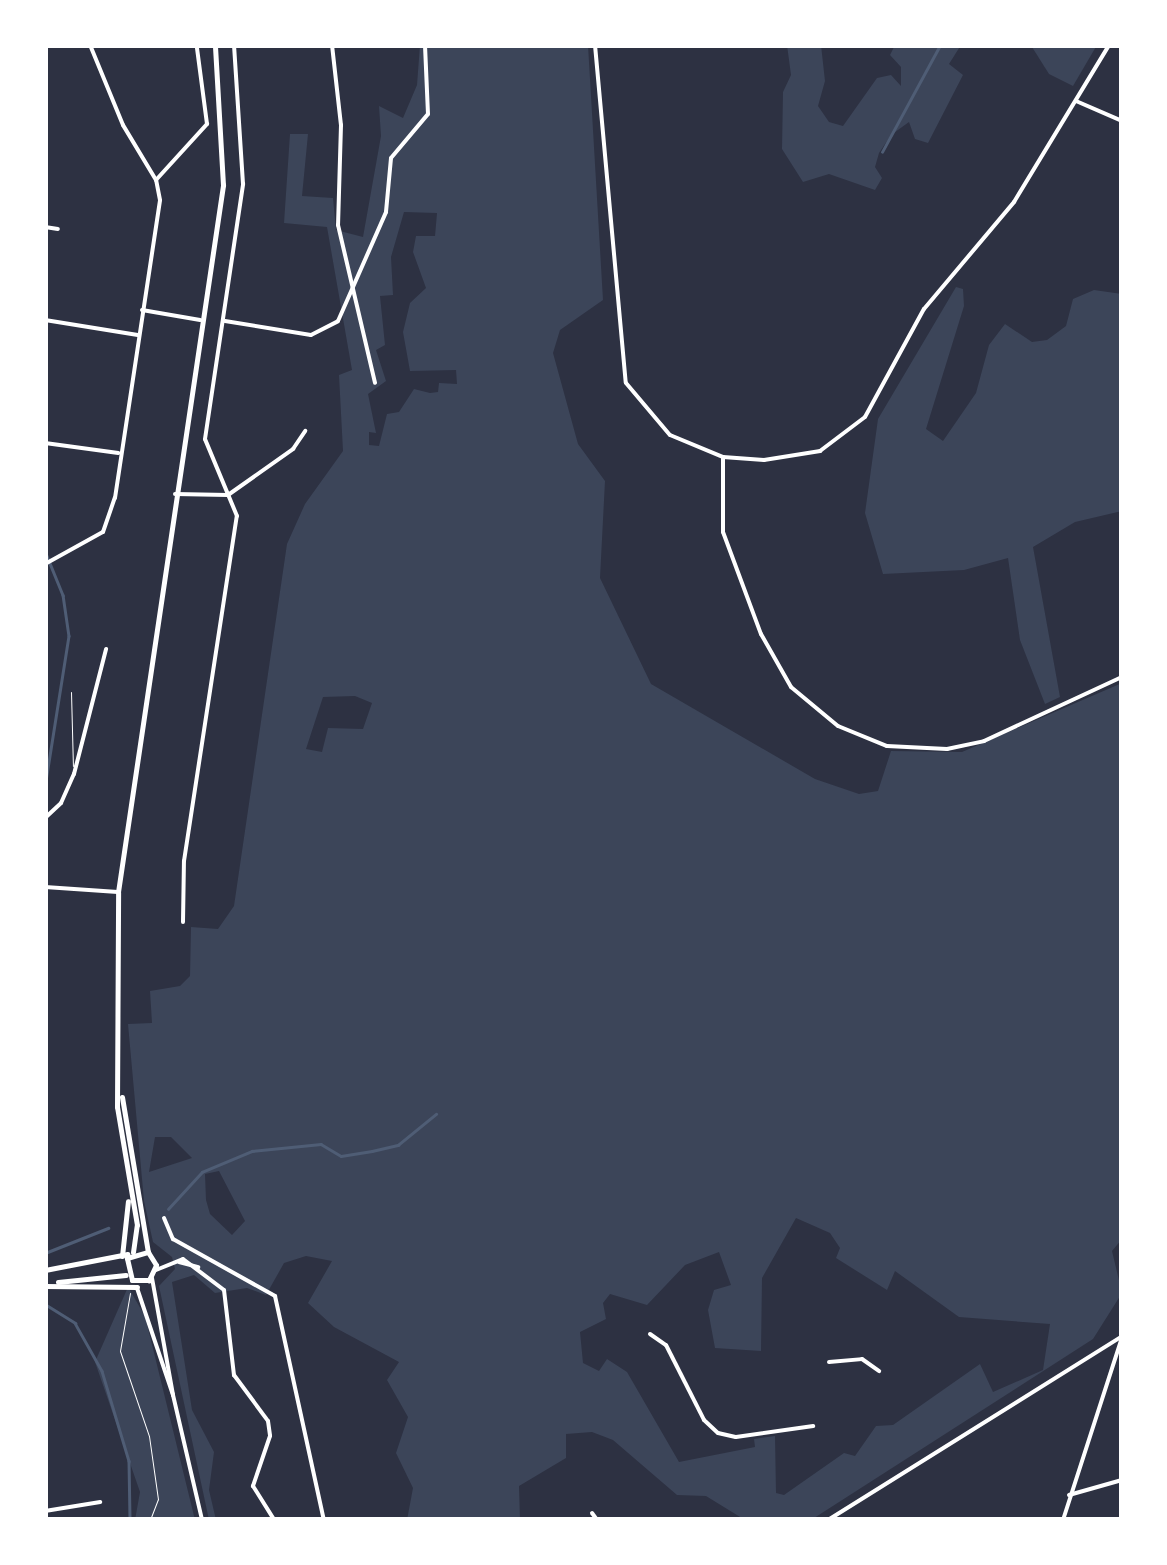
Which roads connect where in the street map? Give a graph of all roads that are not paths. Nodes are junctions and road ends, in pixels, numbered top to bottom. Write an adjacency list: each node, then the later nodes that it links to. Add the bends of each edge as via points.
1 (90, 45): 11 (street, via 123,125)
2 (215, 45): 17 (main road, via 223,185)
3 (234, 45): 18 (street, via 243,184)
4 (332, 45): 14 (street, via 340,109 338,225)
5 (425, 45): 14 (street, via 432,103 392,158 386,212)
6 (595, 45): 24 (street, via 621,367 645,413 670,436)
7 (1109, 45): 9 (street)
8 (197, 48): 11 (street, via 207,124)
9 (1076, 101): 10 (street); 24 (street, via 1014,202 924,309 866,417 838,441 804,456)
10 (1122, 122)
11 (156, 180): 15 (street, via 160,200)
12 (45, 227): 13 (street)
13 (58, 229)
14 (350, 297): 18 (street, via 338,320 320,334); 20 (street)
15 (142, 310): 17 (street); 19 (street)
16 (45, 320): 19 (street)
17 (200, 320): 25 (main road)
18 (224, 321): 26 (street, via 205,439)
19 (138, 336): 23 (street)
20 (375, 383)
21 (305, 431): 26 (street, via 293,449)
22 (45, 443): 23 (street)
23 (118, 454): 27 (street, via 115,498 103,532)
24 (723, 458): 29 (street, via 724,532 761,634 791,687 838,726 887,746 947,749 984,741)
25 (175, 494): 26 (street); 34 (main road)
26 (228, 495): 35 (street, via 237,516 184,861)
27 (45, 564)
28 (106, 648): 31 (street)
29 (1122, 677)
30 (71, 692): 31 (lane)
31 (74, 774): 32 (street, via 61,804)
32 (45, 818)
33 (45, 887): 34 (street)
34 (118, 892): 36 (main road, via 114,1012)
35 (183, 922)
36 (120, 1094): 37 (main road); 39 (main road)
37 (128, 1198): 40 (main road); 40 (main road, via 138,1232)
38 (164, 1218): 64 (street, via 173,1239 275,1296)
39 (148, 1252): 40 (main road); 41 (main road)
40 (129, 1254): 43 (main road); 45 (main road)
41 (155, 1260): 42 (street); 44 (main road)
42 (164, 1264): 44 (street); 63 (street, via 198,1267 224,1290 234,1375 268,1421 270,1436 253,1486)
43 (45, 1270)
44 (156, 1270): 46 (main road)
45 (129, 1278): 46 (main road); 47 (main road); 48 (street)
46 (152, 1278): 53 (street)
47 (45, 1285): 48 (main road)
48 (137, 1287): 53 (street)
49 (650, 1334): 54 (street, via 666,1345 704,1420 718,1433 736,1437)
50 (1122, 1336): 58 (street); 66 (street)
51 (829, 1362): 52 (street, via 862,1359)
52 (879, 1371)
53 (173, 1394): 62 (street)
54 (813, 1426)
55 (45, 1444): 56 (street)
56 (45, 1462)
57 (1122, 1480): 58 (street)
58 (1070, 1494): 67 (street)
59 (100, 1502): 60 (street)
60 (45, 1511)
61 (592, 1513): 65 (street)
62 (202, 1520)
63 (274, 1520)
64 (324, 1520)
65 (597, 1520)
66 (828, 1520)
67 (1063, 1520)

